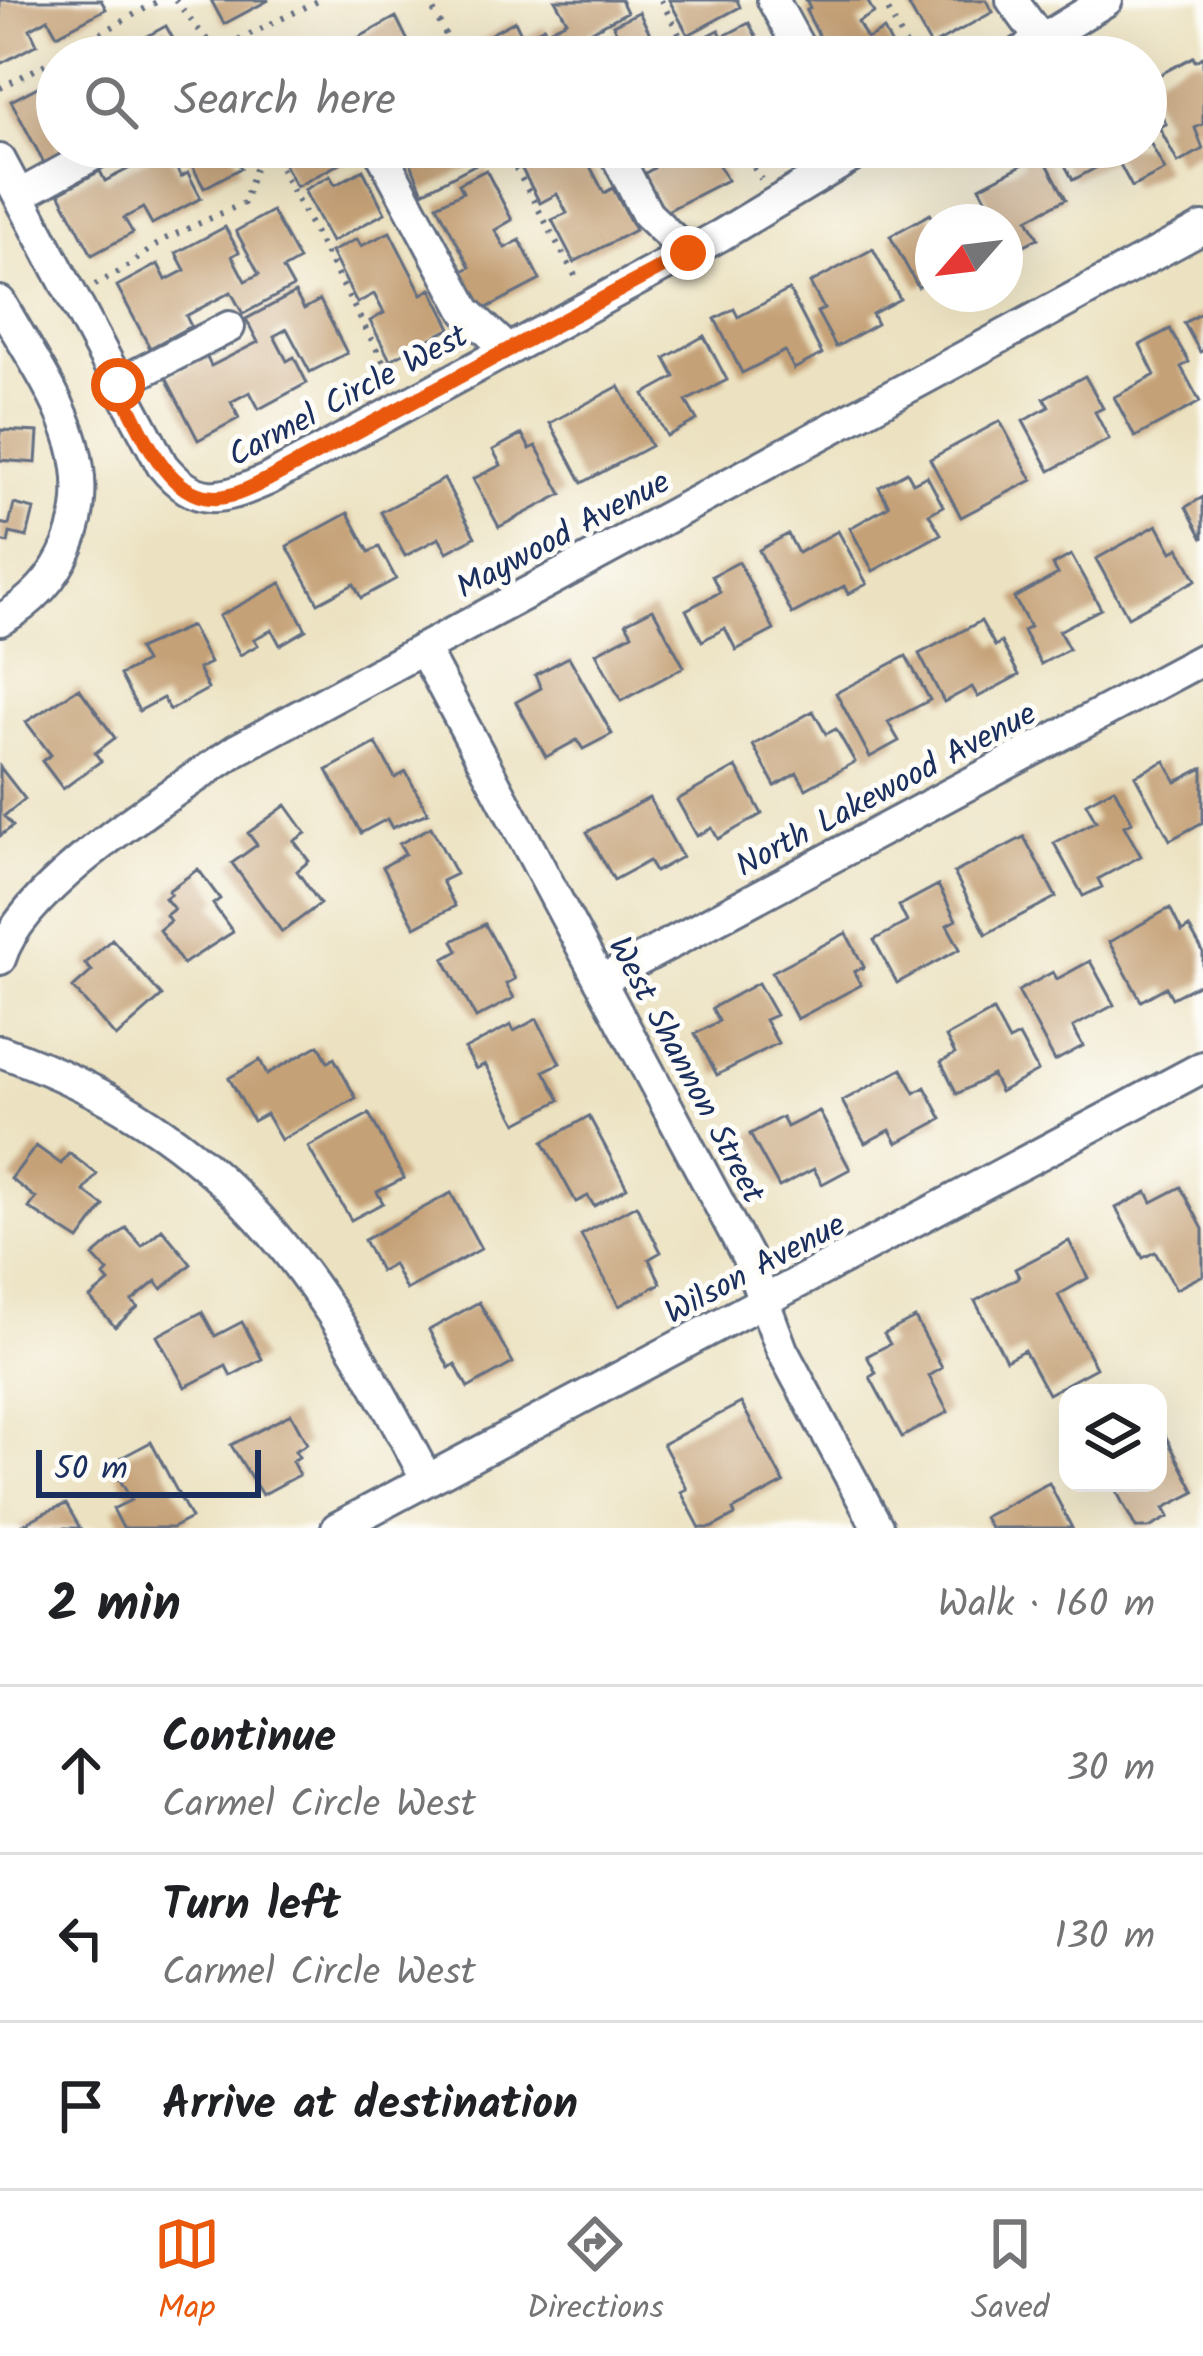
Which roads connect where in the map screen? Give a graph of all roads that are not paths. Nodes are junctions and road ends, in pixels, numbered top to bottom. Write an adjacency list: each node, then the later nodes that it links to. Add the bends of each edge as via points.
1 (772, 0): 4 (street)
2 (1012, 0): 5 (street)
3 (1106, 0): 6 (street)
4 (792, 36)
5 (1038, 36)
6 (1048, 36)
7 (0, 160): 12 (street, Carmel Circle West)
8 (70, 168): 12 (street)
9 (390, 168): 17 (street, via 466,311)
10 (624, 168): 14 (street, via 647,214)
11 (830, 168): 14 (street, Carmel Circle West)
12 (20, 196): 18 (street, Carmel Circle West)
13 (1203, 228): 20 (street, Maywood Avenue)
14 (688, 253): 17 (street, Carmel Circle West)
15 (0, 302): 19 (street, via 62,416 78,477 64,562 36,596)
16 (229, 327): 18 (street)
17 (508, 350): 18 (street, Carmel Circle West, via 228,497 179,486)
18 (118, 385)
19 (0, 620)
20 (423, 649): 22 (street, Maywood Avenue, via 236,750 150,809 21,918); 23 (street, West Shannon Street)
21 (1203, 659): 23 (street, North Lakewood Avenue)
22 (0, 959)
23 (600, 981): 26 (street, West Shannon Street, via 747,1256)
24 (0, 1051): 27 (street, via 132,1111 217,1174 277,1234 368,1365)
25 (1203, 1066): 26 (street, Wilson Avenue)
26 (764, 1304): 27 (street, Wilson Avenue); 29 (street, West Shannon Street)
27 (427, 1480): 28 (street, Wilson Avenue)
28 (338, 1528)
29 (878, 1528)

